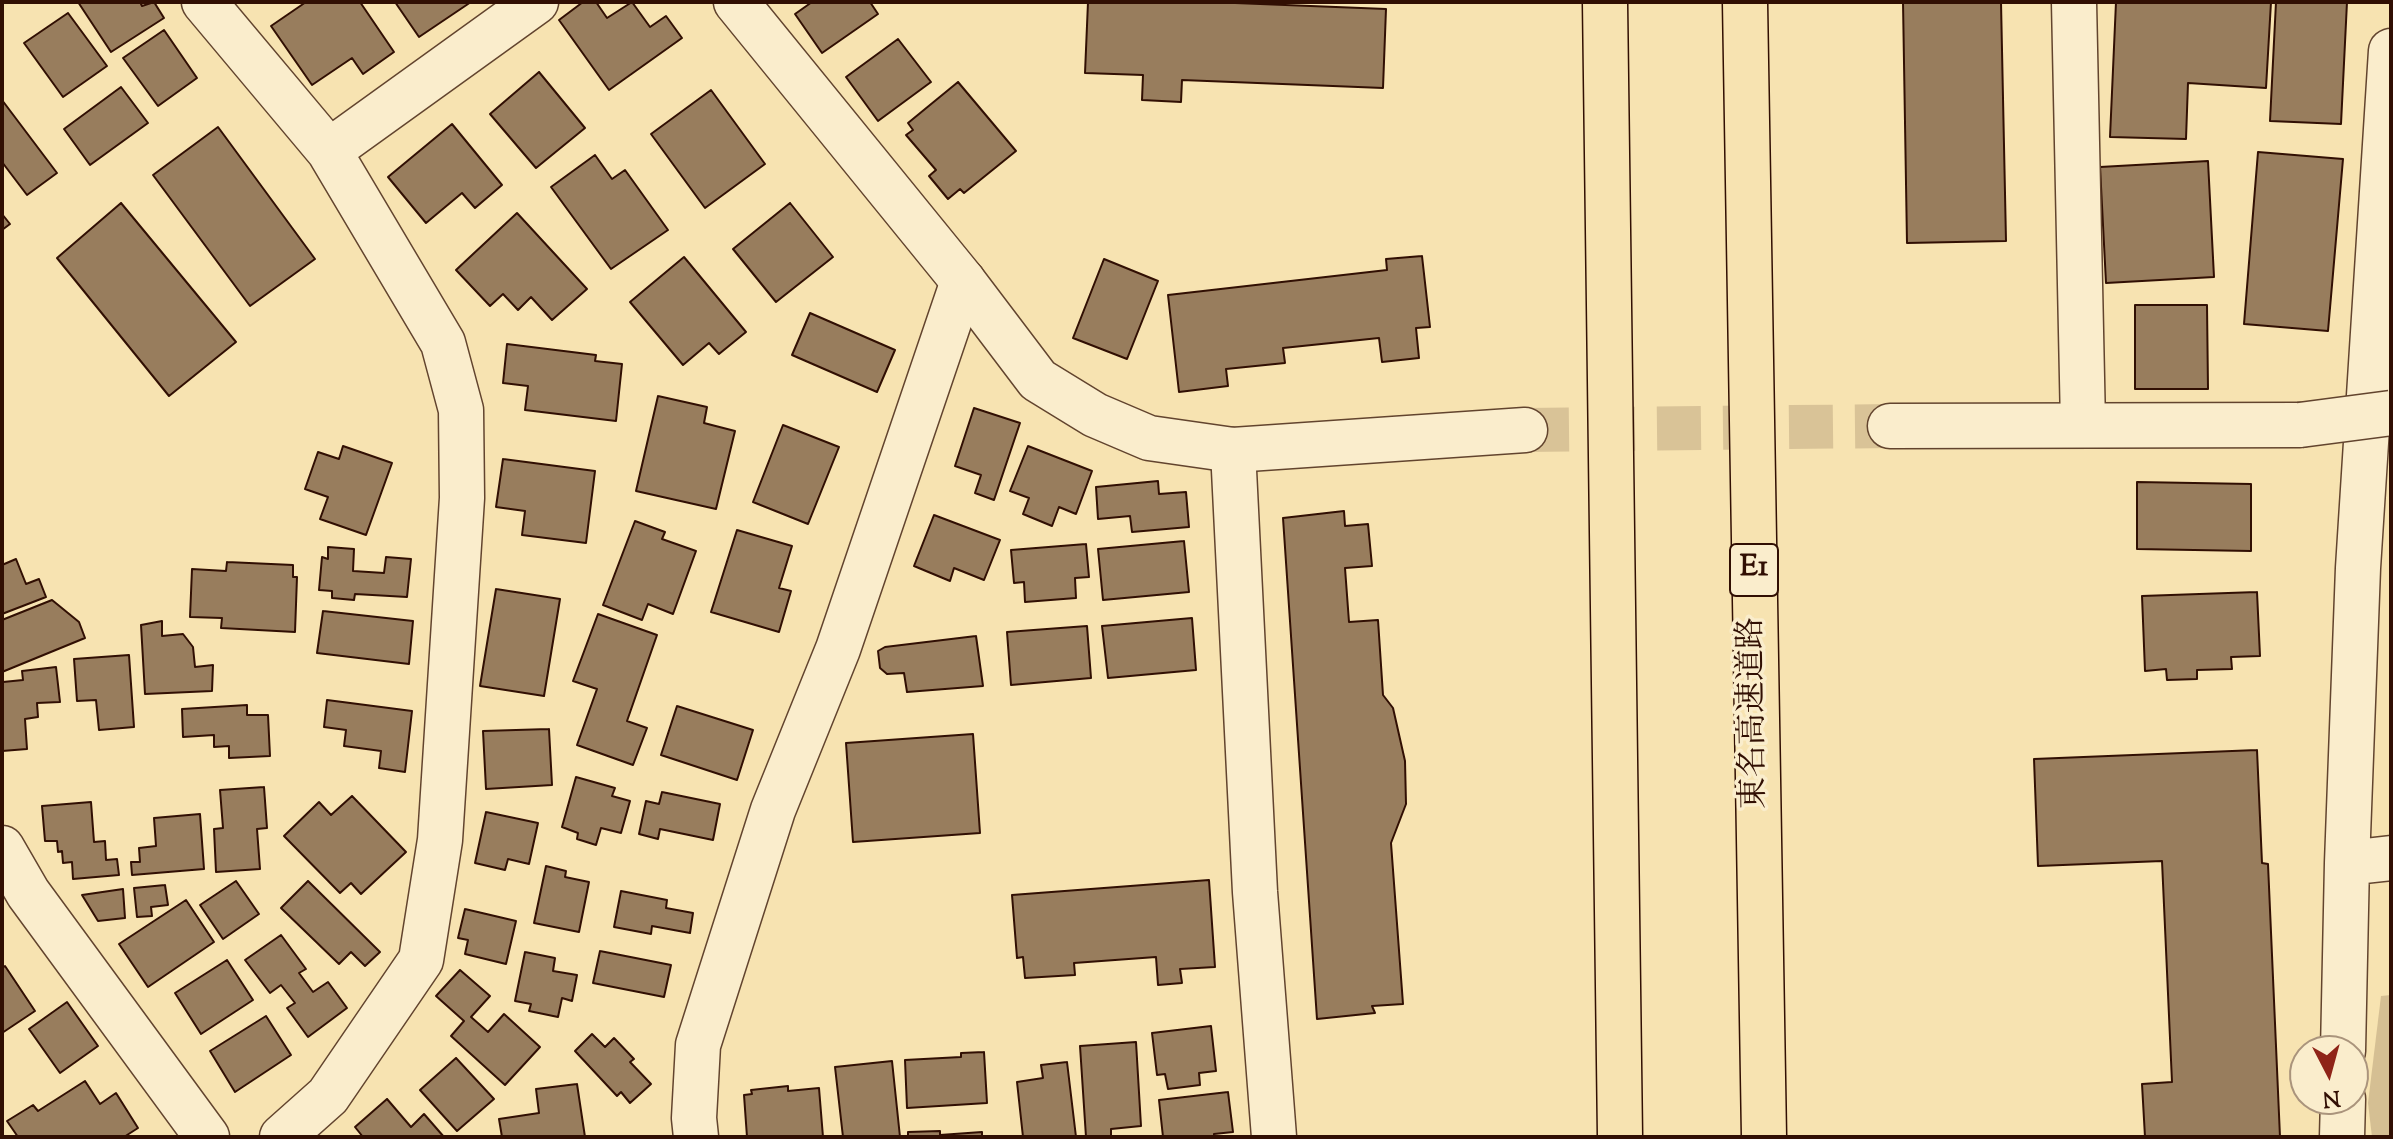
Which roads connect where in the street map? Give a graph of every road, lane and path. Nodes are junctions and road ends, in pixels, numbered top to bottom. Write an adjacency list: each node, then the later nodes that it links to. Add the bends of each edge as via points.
1 (204, 2): 8 (street)
2 (536, 2): 8 (street)
3 (736, 2): 9 (street)
4 (1605, 2): 24 (highway)
5 (1745, 2): 25 (highway, 東名高速道路 / E1)
6 (2074, 2): 11 (street)
7 (2391, 51): 17 (street, via 2358,568)
8 (329, 151): 21 (street, via 443,343 461,410 462,498 440,840 421,960 328,1096)
9 (963, 281): 14 (street, via 1038,380 1095,415 1149,438); 22 (street, via 838,649 773,810 698,1045)
10 (2391, 413): 11 (street, bridge, via 2300,425)
11 (2083, 425): 12 (street)
12 (1890, 426)
13 (1525, 430): 14 (street)
14 (1233, 450): 23 (street, via 1255,892)
15 (2, 848): 20 (street, via 28,893)
16 (2391, 858): 17 (street)
17 (2347, 863): 18 (street)
18 (2343, 1035)
19 (2343, 1115): 26 (street)
20 (207, 1137)
21 (282, 1137)
22 (696, 1137)
23 (1274, 1137)
24 (1620, 1137)
25 (1764, 1137)
26 (2342, 1137)

